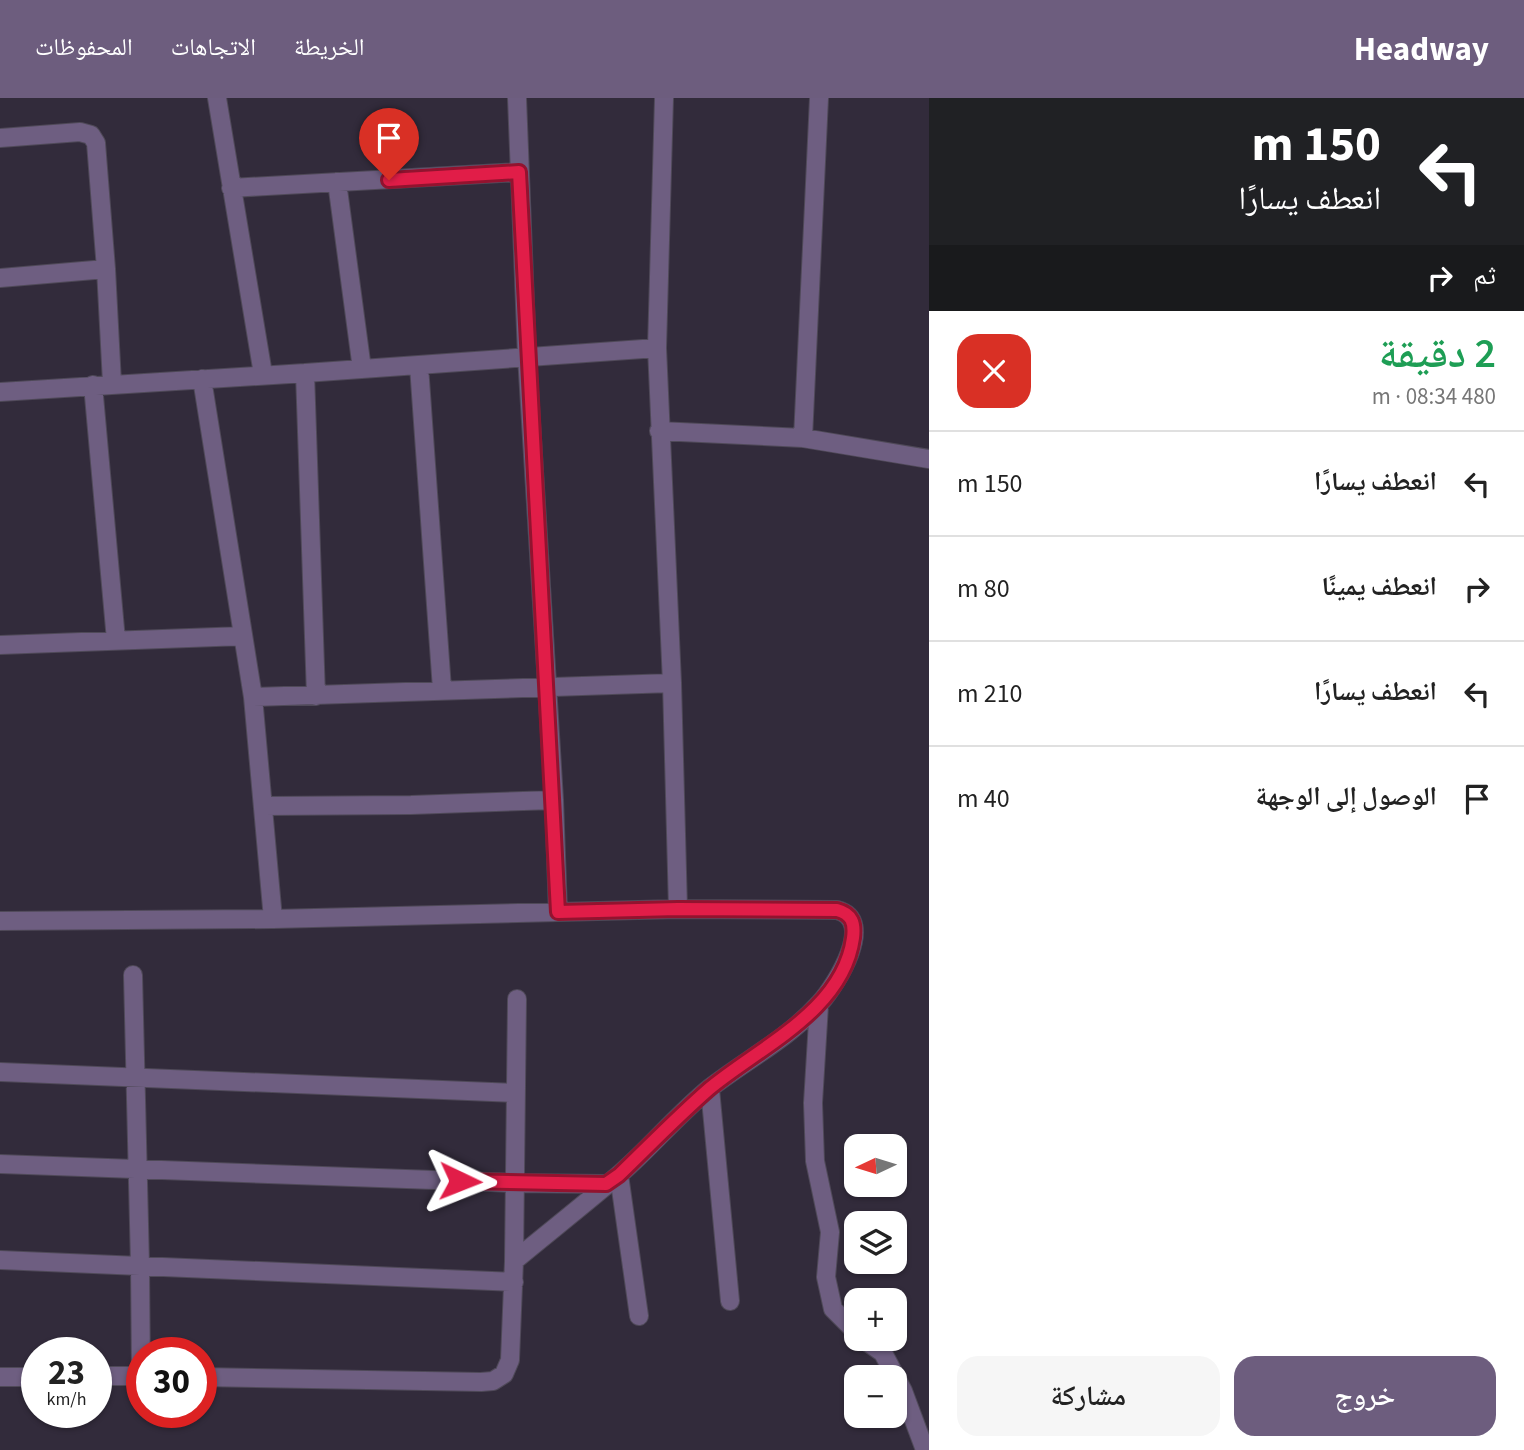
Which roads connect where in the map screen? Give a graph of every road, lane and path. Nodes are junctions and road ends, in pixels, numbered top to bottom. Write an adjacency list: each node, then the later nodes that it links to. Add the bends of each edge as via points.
1 (216, 98): 8 (street)
2 (517, 98): 6 (street)
3 (664, 98): 11 (street)
4 (819, 98): 22 (street)
5 (0, 138): 9 (street, via 90,135 96,143)
6 (519, 172): 7 (street); 12 (street)
7 (337, 183): 8 (street); 14 (street)
8 (231, 188): 16 (street)
9 (106, 269): 10 (street); 18 (street)
10 (0, 278)
11 (657, 348): 12 (street); 21 (street)
12 (527, 356): 13 (street); 28 (street)
13 (419, 366): 14 (street); 29 (street)
14 (362, 369): 15 (street)
15 (305, 373): 16 (street); 30 (street)
16 (263, 374): 17 (street)
17 (202, 379): 18 (street); 24 (street)
18 (112, 383): 19 (street)
19 (93, 385): 20 (street); 25 (street)
20 (0, 392)
21 (659, 431): 22 (street); 27 (street)
22 (803, 438): 23 (street)
23 (929, 459)
24 (243, 636): 25 (street); 31 (street)
25 (116, 640): 26 (street)
26 (0, 645)
27 (672, 683): 28 (street); 34 (street)
28 (546, 687): 29 (street); 32 (street)
29 (442, 689): 30 (street)
30 (316, 695): 31 (street)
31 (253, 697): 33 (street)
32 (554, 800): 33 (street); 35 (street)
33 (263, 806): 36 (street)
34 (678, 909): 35 (street); 40 (street, via 847,913 853,919 850,953)
35 (558, 912): 36 (street)
36 (273, 919): 37 (street)
37 (0, 921)
38 (133, 975): 42 (street)
39 (517, 999): 44 (street)
40 (819, 1004): 43 (street); 55 (street, via 815,1161 830,1233 826,1277 832,1309)
41 (0, 1072): 42 (street)
42 (135, 1078): 44 (street); 46 (street)
43 (710, 1089): 47 (street); 53 (street)
44 (515, 1093): 48 (street)
45 (0, 1164): 46 (street)
46 (138, 1169): 48 (street); 51 (street)
47 (613, 1179): 48 (street); 50 (street); 54 (street)
48 (514, 1183): 50 (street)
49 (0, 1260): 51 (street)
50 (514, 1261): 52 (street)
51 (140, 1265): 52 (street); 56 (street)
52 (514, 1282): 60 (street, via 510,1360 504,1374 493,1381)
53 (730, 1301)
54 (639, 1316)
55 (844, 1320)
56 (141, 1337)
57 (880, 1351): 61 (street, via 903,1391)
58 (0, 1377): 59 (street)
59 (21, 1377)
60 (217, 1377)
61 (925, 1450)

